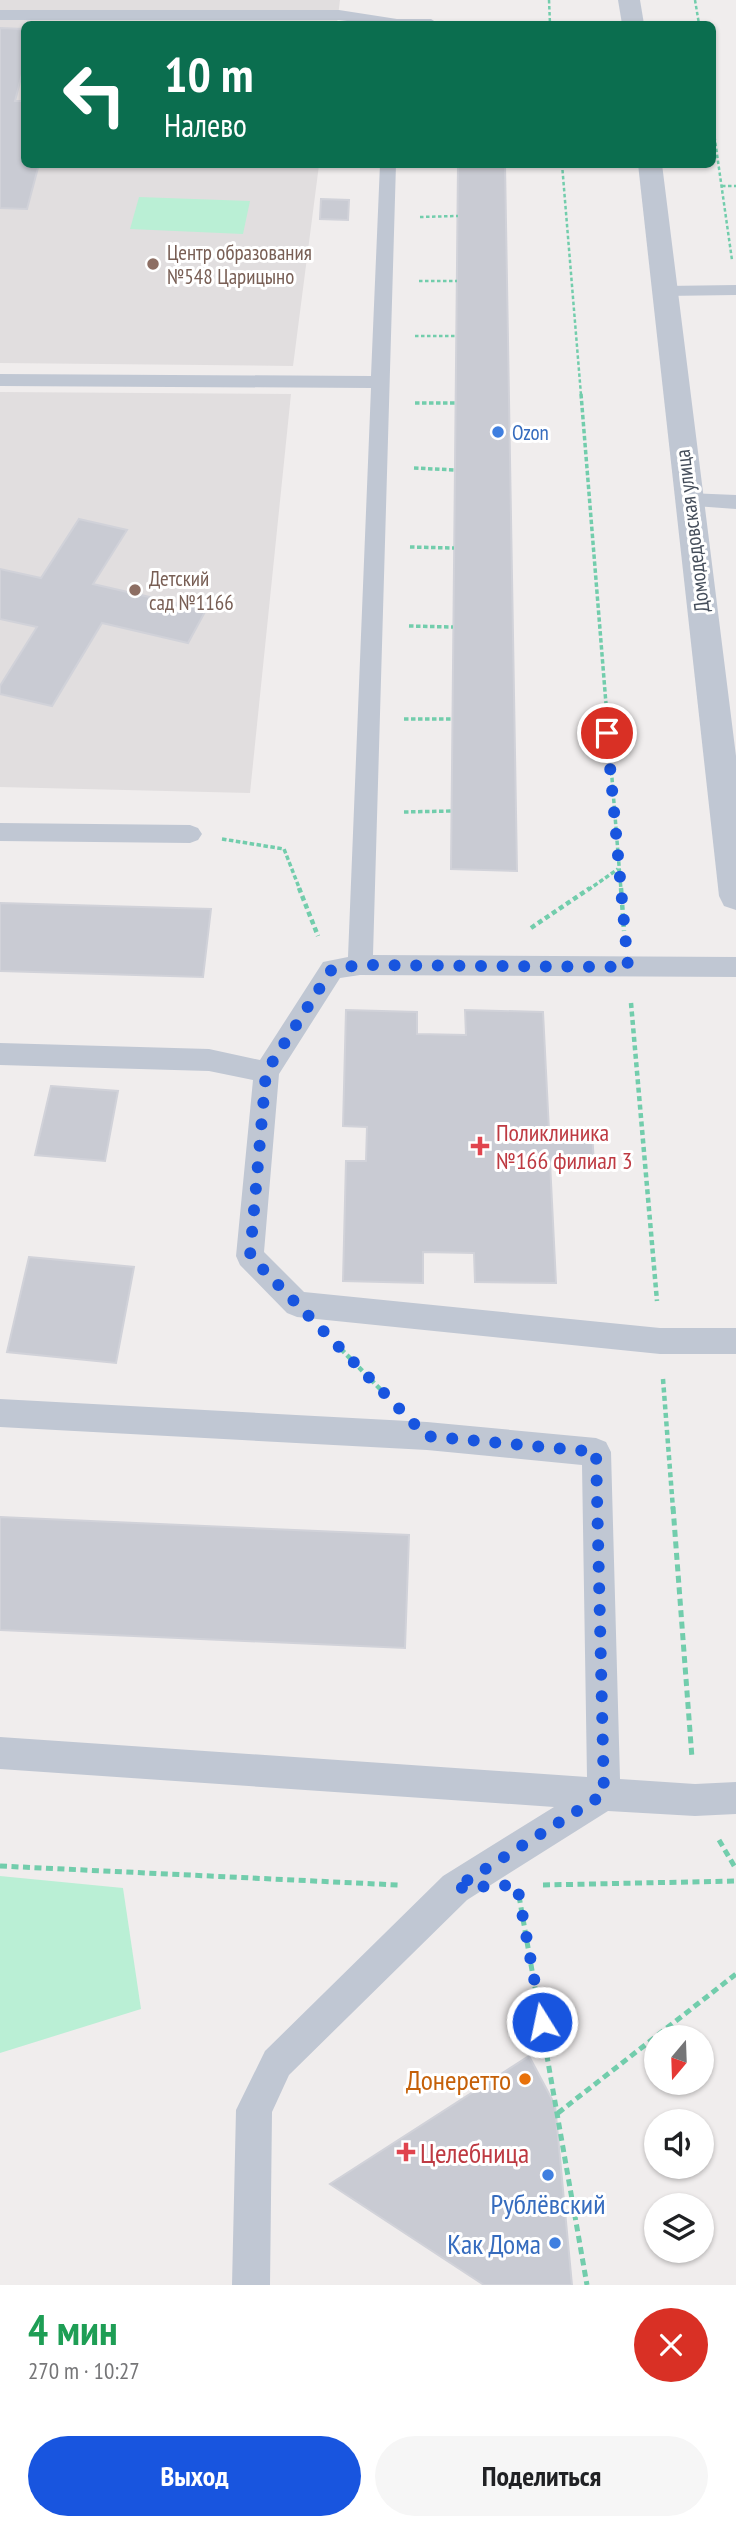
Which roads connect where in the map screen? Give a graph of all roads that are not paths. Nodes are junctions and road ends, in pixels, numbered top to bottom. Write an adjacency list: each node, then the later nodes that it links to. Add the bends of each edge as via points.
1 (629, 0): 4 (street)
2 (0, 15): 3 (lane, via 338,15)
3 (377, 21)
4 (632, 21)
5 (388, 168): 10 (lane)
6 (650, 168): 8 (street, Домодедовская улица)
7 (736, 290): 8 (lane)
8 (665, 291): 11 (street, Домодедовская улица)
9 (0, 380): 10 (lane)
10 (380, 382): 17 (lane)
11 (688, 500): 12 (lane); 15 (street, Домодедовская улица)
12 (736, 502)
13 (0, 832): 14 (lane)
14 (190, 834)
15 (733, 852): 16 (street, Домодедовская улица)
16 (736, 897)
17 (360, 965): 18 (lane); 20 (lane, via 332,969)
18 (736, 967)
19 (0, 1054): 20 (lane, via 209,1060)
20 (266, 1072): 21 (lane, via 250,1256 297,1304 660,1341)
21 (736, 1341)
22 (0, 1413): 24 (lane, via 426,1436 596,1452)
23 (0, 1752): 24 (lane)
24 (604, 1794): 25 (lane); 26 (lane, via 455,1888 277,2063 254,2110)
25 (736, 1798)
26 (251, 2285)

